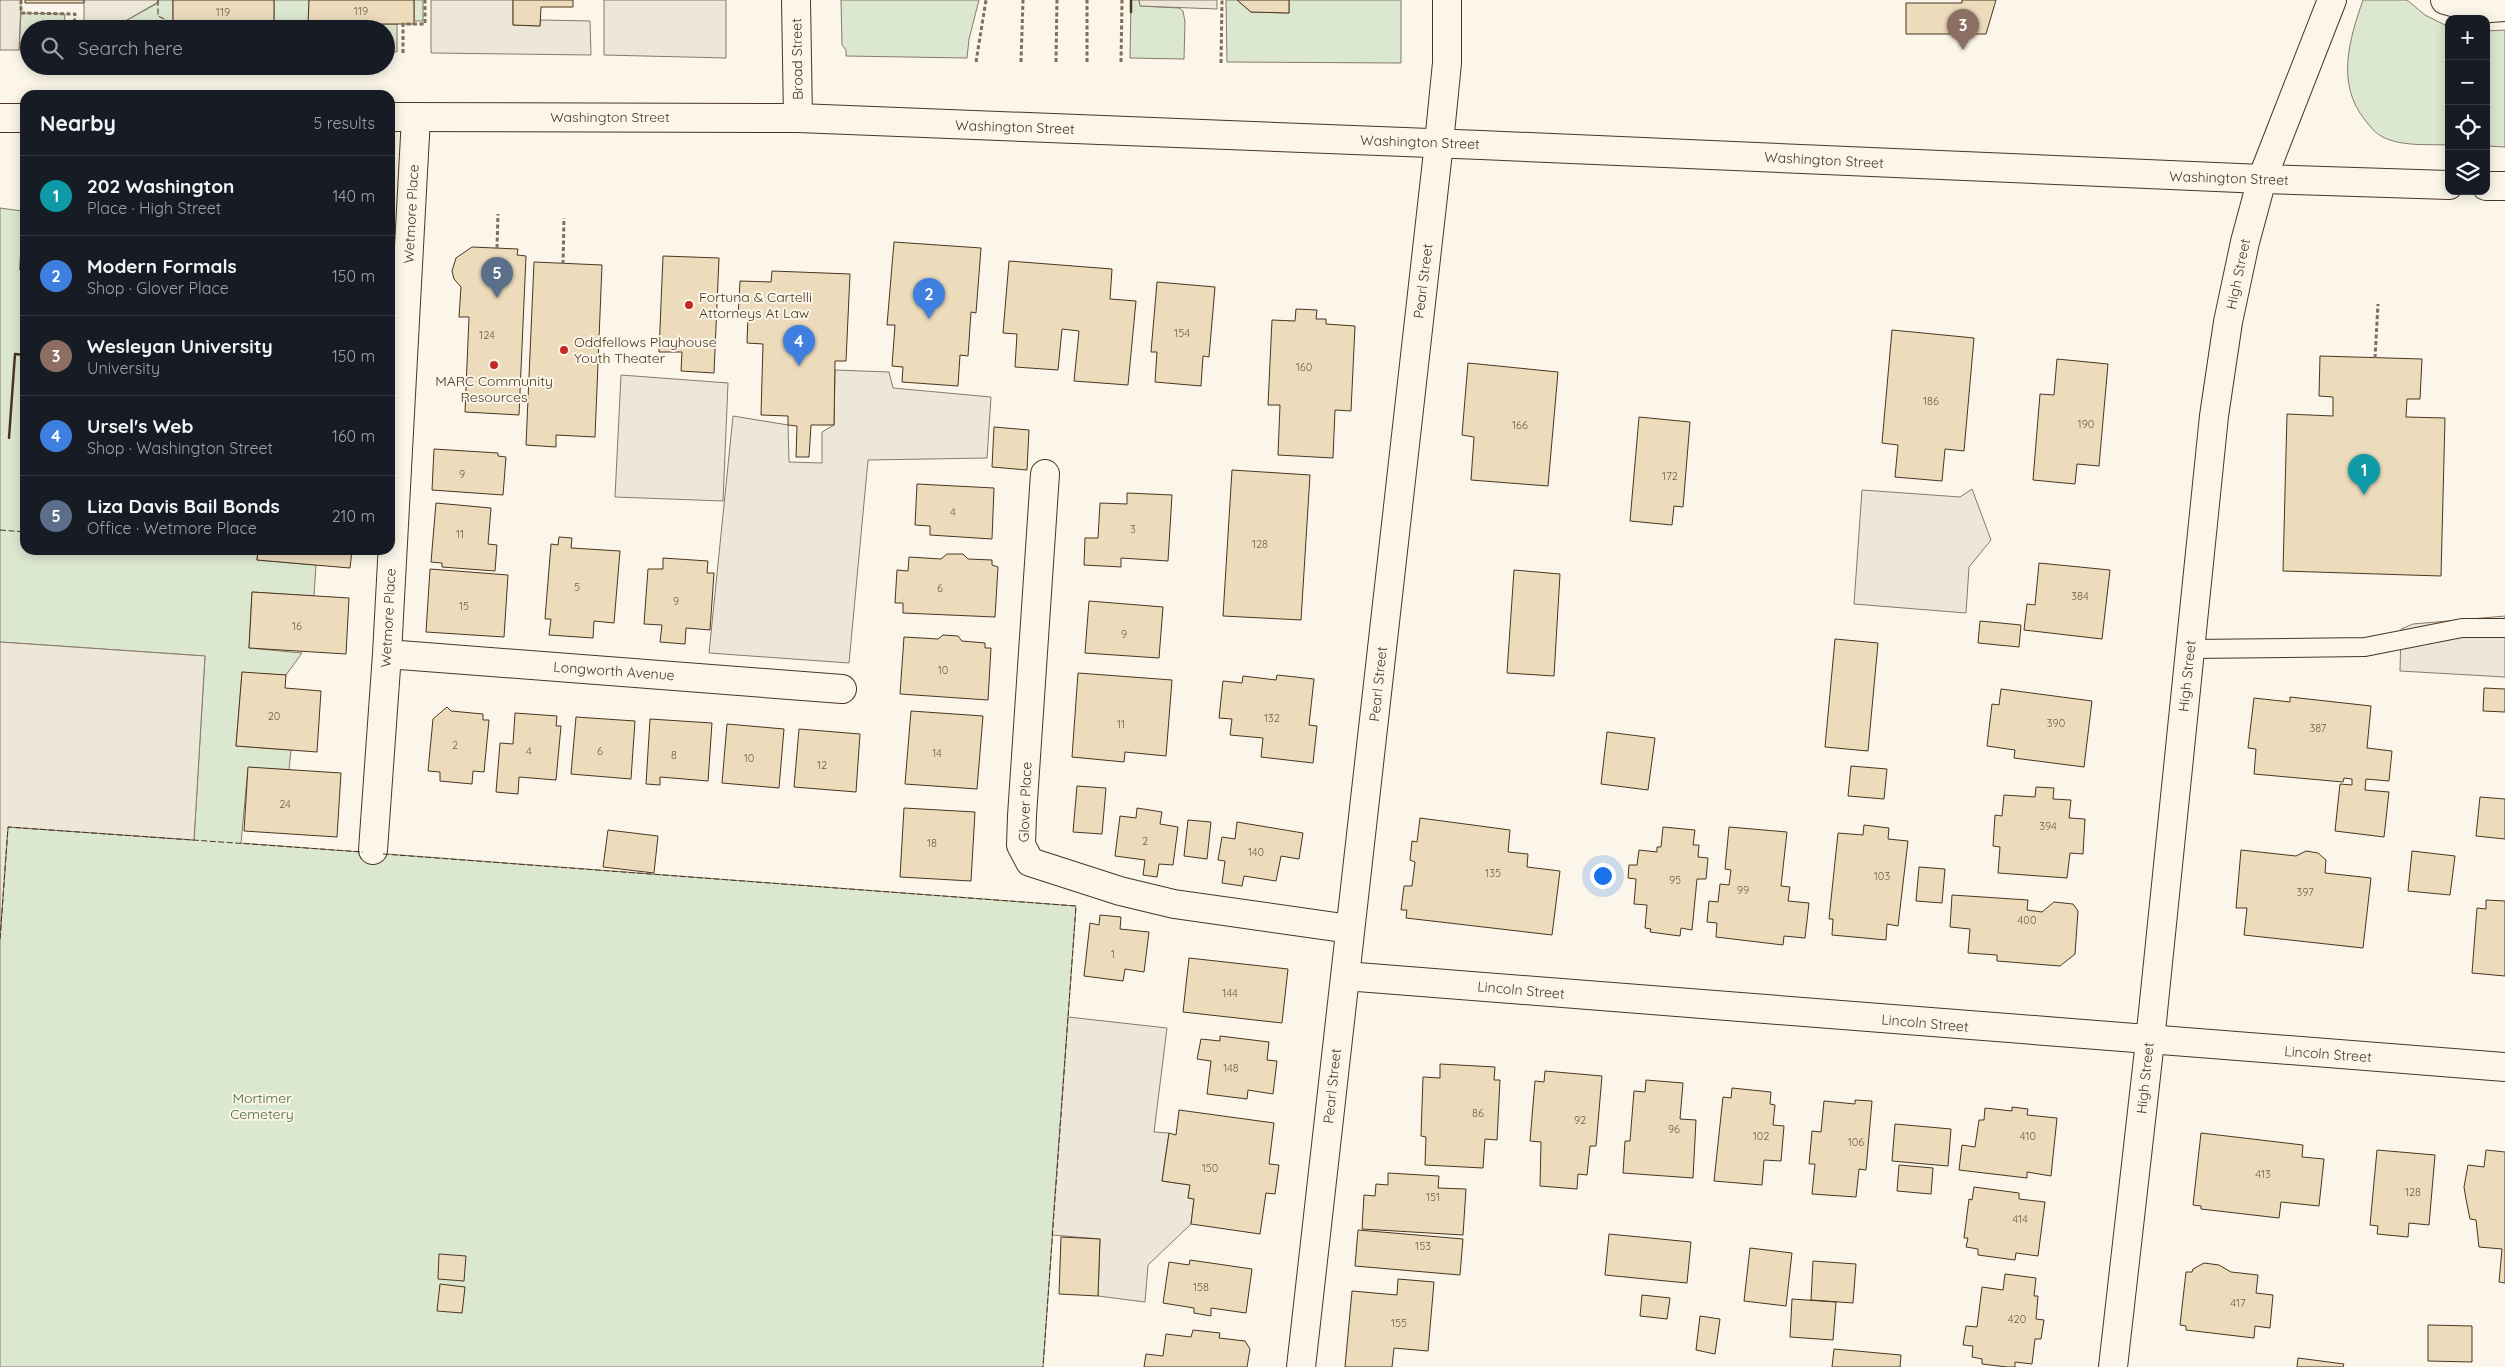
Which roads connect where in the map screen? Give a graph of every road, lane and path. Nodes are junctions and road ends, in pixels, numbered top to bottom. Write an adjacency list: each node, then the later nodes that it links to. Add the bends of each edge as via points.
1 (21, 0): 14 (path, via 21,13 75,14)
2 (426, 0): 15 (path, via 425,24 403,24)
3 (796, 0): 25 (main road, Broad Street)
4 (986, 0): 16 (path)
5 (1024, 0): 17 (path)
6 (1058, 0): 18 (path)
7 (1088, 0): 19 (path)
8 (1122, 0): 20 (path)
9 (1222, 0): 21 (path)
10 (1446, 0): 26 (main road, Pearl Street, via 1447,63)
11 (2332, 0): 27 (main road, High Street)
12 (2446, 0): 13 (main road, via 2478,9)
13 (2505, 7)
14 (75, 20)
15 (403, 53)
16 (976, 62)
17 (1021, 62)
18 (1056, 62)
19 (1087, 62)
20 (1121, 62)
21 (1221, 63)
22 (403, 117): 25 (main road, Washington Street); 37 (main road, Wetmore Place)
23 (0, 118): 24 (main road)
24 (20, 118)
25 (798, 118): 26 (main road, Washington Street)
26 (1439, 143): 27 (main road, Washington Street); 45 (main road, Pearl Street)
27 (2262, 180): 28 (main road, Washington Street); 41 (main road, High Street, via 2228,322 2214,416)
28 (2445, 185)
29 (2490, 186): 30 (main road)
30 (2505, 186)
31 (498, 214): 33 (path)
32 (564, 218): 34 (path)
33 (497, 248)
34 (562, 264)
35 (2378, 304): 36 (path)
36 (2375, 358)
37 (395, 386)
38 (1045, 474): 45 (main road, Glover Place, via 1022,816 1021,845 1030,862 1120,891 1174,904)
39 (390, 555): 42 (main road, Wetmore Place)
40 (2505, 628): 41 (lane, via 2462,628 2365,647)
41 (2190, 649): 47 (main road, High Street)
42 (387, 654): 43 (main road, Longworth Avenue); 44 (main road, Wetmore Place)
43 (842, 689)
44 (372, 850)
45 (1350, 929): 46 (main road, Pearl Street)
46 (1344, 976): 47 (main road, Lincoln Street); 49 (main road, Pearl Street)
47 (2150, 1041): 48 (main road, Lincoln Street); 50 (main road, High Street)
48 (2505, 1068)
49 (1301, 1367)
50 (2113, 1367)

